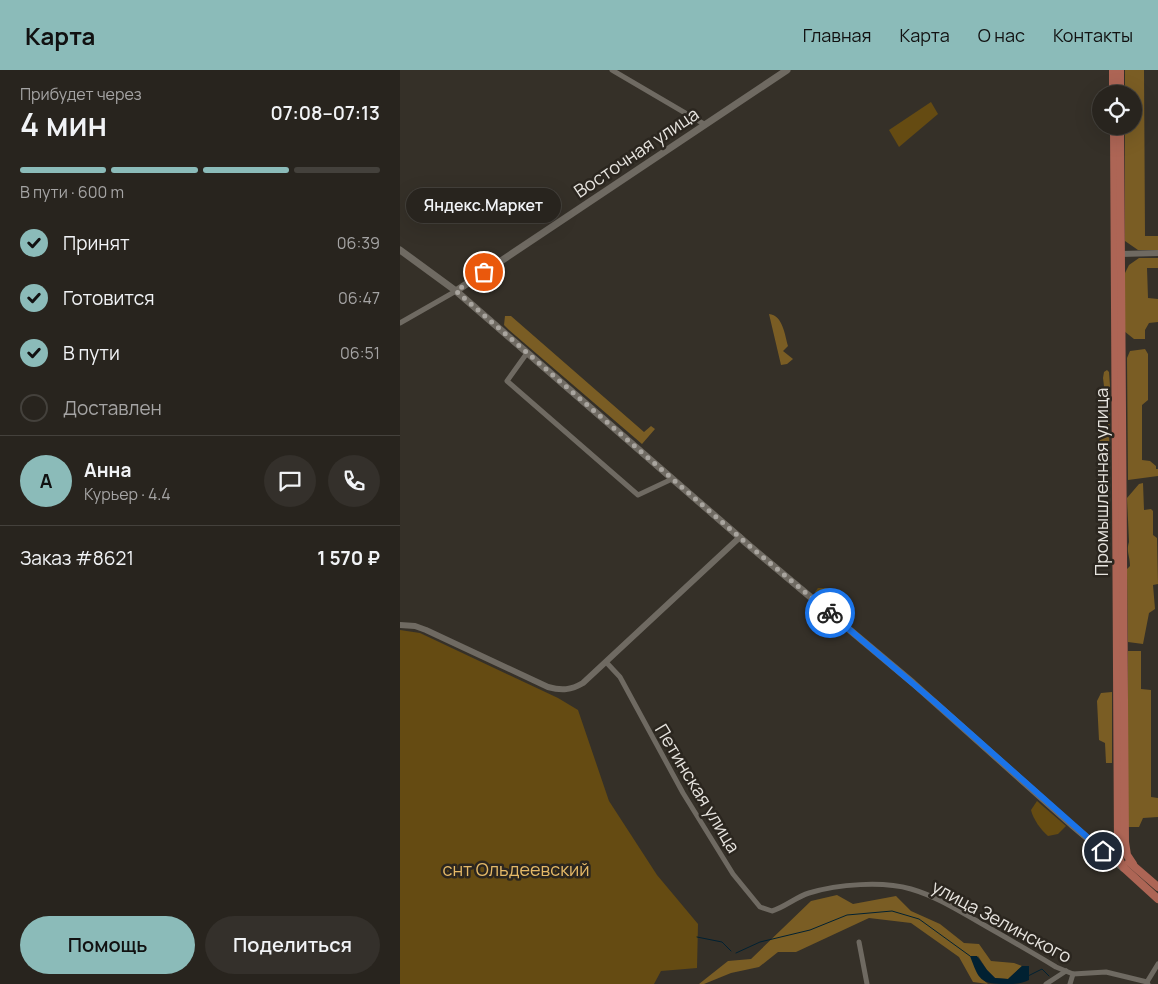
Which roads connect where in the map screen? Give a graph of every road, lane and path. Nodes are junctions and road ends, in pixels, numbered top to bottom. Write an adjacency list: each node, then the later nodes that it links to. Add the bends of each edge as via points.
1 (612, 70): 7 (street)
2 (787, 70): 7 (main road, Восточная улица)
3 (1113, 70): 5 (main road)
4 (1120, 70): 6 (main road)
5 (1114, 85)
6 (1120, 85)
7 (704, 124): 16 (main road, Восточная улица)
8 (1115, 135): 10 (main road, Промышленная улица)
9 (1119, 135): 10 (main road, Промышленная улица)
10 (1117, 160): 13 (main road, Промышленная улица)
11 (400, 250): 16 (main road, Промышленная улица)
12 (1158, 253): 14 (street)
13 (1118, 254): 14 (street); 15 (main road, Промышленная улица); 18 (main road, Промышленная улица)
14 (1132, 254): 15 (street)
15 (1121, 267): 18 (main road, Промышленная улица)
16 (456, 291): 17 (street, Восточная улица); 19 (main road, Промышленная улица)
17 (400, 323)
18 (1118, 345): 24 (main road, Промышленная улица)
19 (527, 352): 20 (main road, Промышленная улица); 20 (street, via 507,381 638,494)
20 (672, 479): 21 (main road, Промышленная улица)
21 (740, 537): 23 (street); 26 (main road, Промышленная улица, via 913,683)
22 (400, 625): 23 (street, via 426,630 556,690 576,688)
23 (606, 662): 31 (street, Петинская улица, via 620,678 732,874)
24 (1121, 688): 25 (main road, Промышленная улица); 27 (main road, Промышленная улица)
25 (1118, 838): 26 (main road, via 1113,849); 27 (main road, Промышленная улица)
26 (1103, 851): 27 (main road); 28 (main road, Промышленная улица)
27 (1122, 853): 28 (main road, Промышленная улица); 29 (main road, Промышленная улица)
28 (1124, 868): 30 (main road, Промышленная улица)
29 (1158, 887)
30 (1158, 898)
31 (760, 907): 34 (street, улица Зелинского, via 772,911 792,899 818,890 866,884 899,886 949,905)
32 (859, 942): 37 (street)
33 (1158, 964): 36 (street)
34 (1066, 971): 35 (street, улица Зелинского); 38 (street)
35 (1072, 974): 36 (street, улица Зелинского, via 1106,972); 39 (street)
36 (1148, 983)
37 (868, 984)
38 (1046, 984)
39 (1070, 984)

